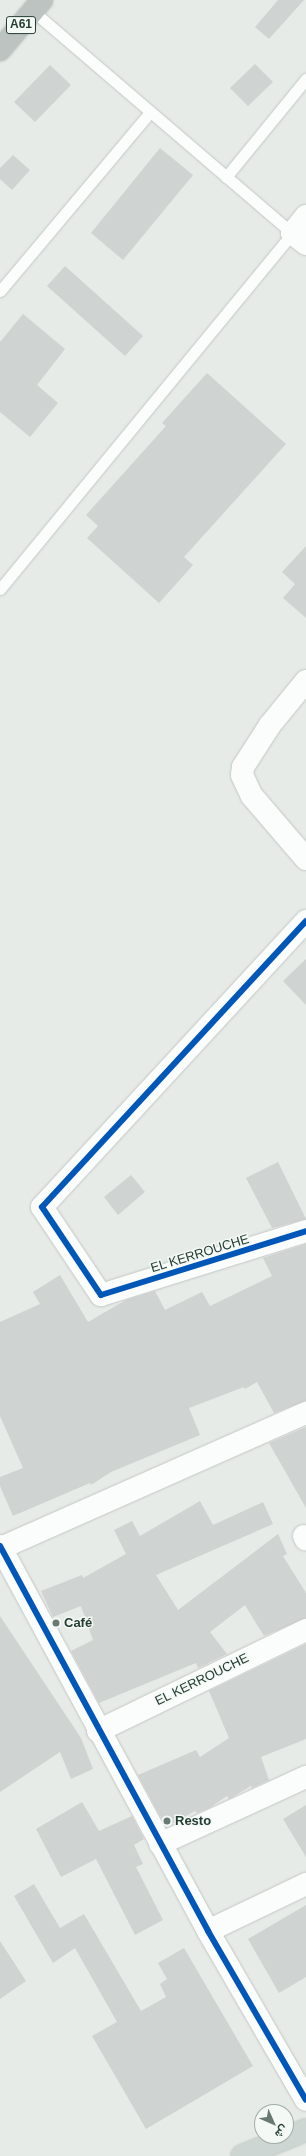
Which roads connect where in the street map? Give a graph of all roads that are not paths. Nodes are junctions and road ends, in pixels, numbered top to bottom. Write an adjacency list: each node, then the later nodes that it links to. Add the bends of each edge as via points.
1 (37, 5): 2 (highway, A61); 4 (lane)
2 (0, 50)
3 (306, 78): 5 (lane)
4 (150, 112): 5 (lane); 8 (lane)
5 (226, 176): 7 (lane)
6 (306, 216): 7 (street)
7 (299, 239): 9 (lane)
8 (0, 291)
9 (0, 589)
10 (306, 681): 11 (street, via 270,725 243,767 242,775 252,796)
11 (306, 859)
12 (306, 921): 13 (street, EL KERROUCHE, via 42,1207 101,1295)
13 (306, 1231)
14 (306, 1413): 15 (street)
15 (0, 1547): 17 (street)
16 (306, 1630): 17 (street, EL KERROUCHE)
17 (98, 1731): 19 (street)
18 (306, 1777): 19 (street)
19 (160, 1844): 21 (street)
20 (306, 1884): 21 (street)
21 (208, 1931): 22 (street)
22 (306, 2100)
23 (306, 2130): 24 (main road)
24 (242, 2156)

